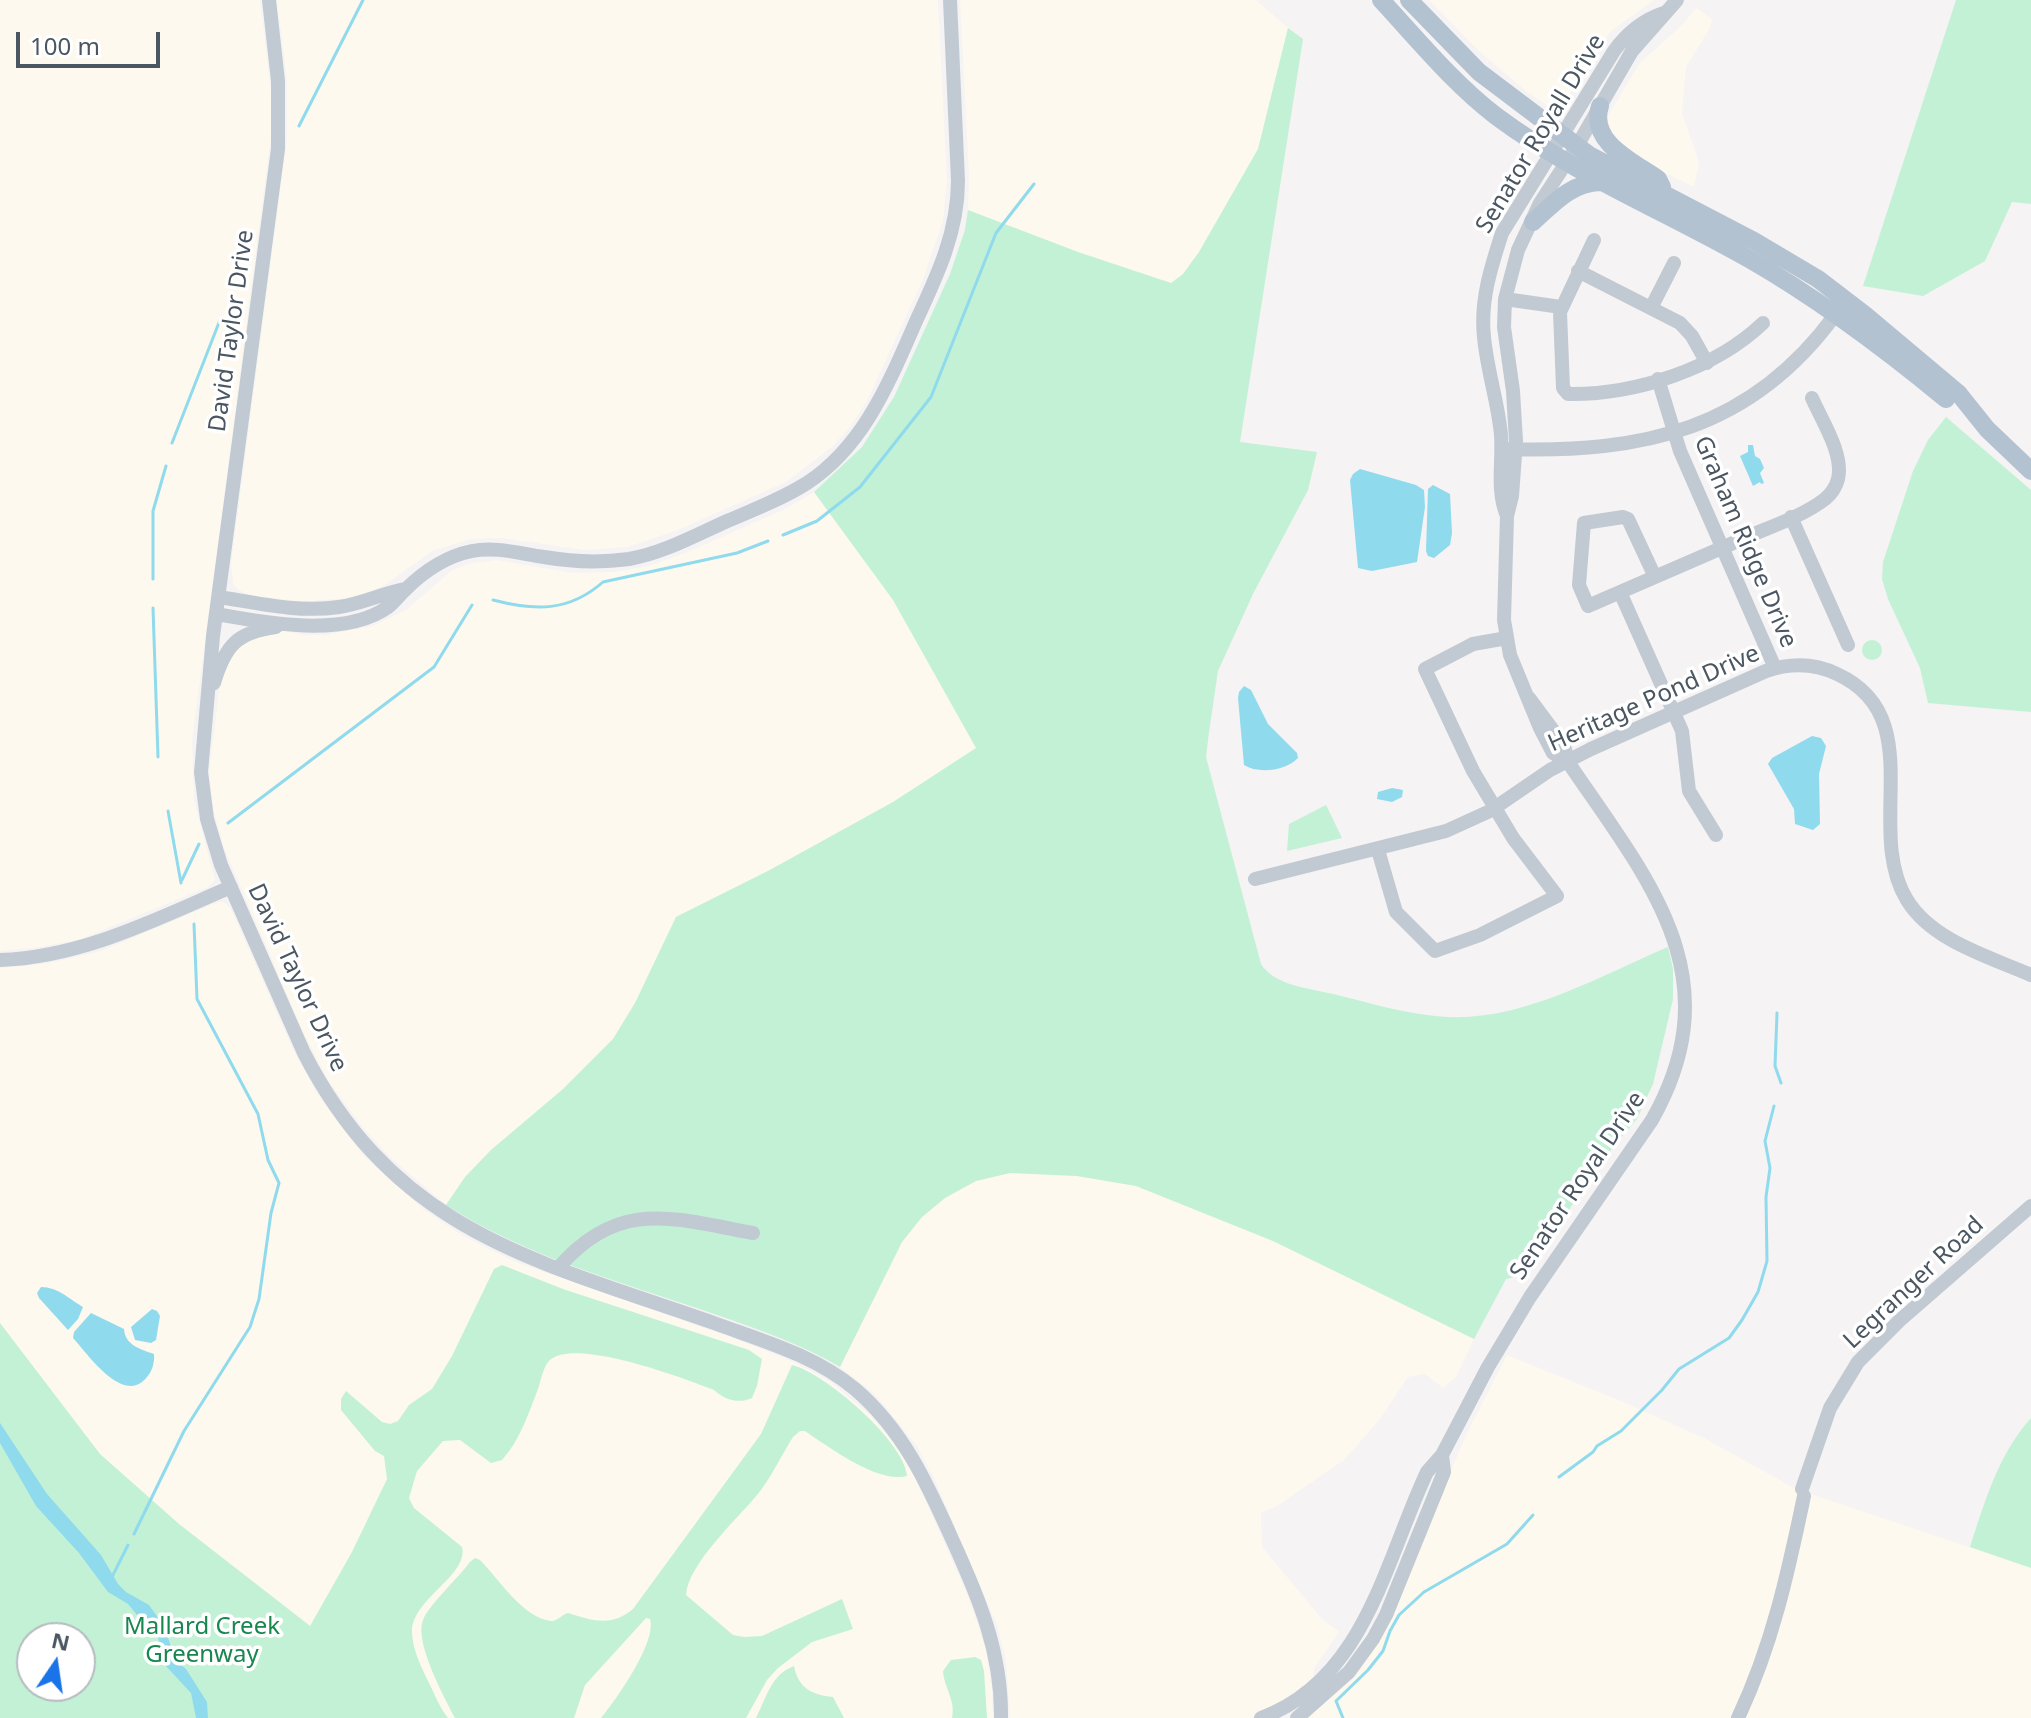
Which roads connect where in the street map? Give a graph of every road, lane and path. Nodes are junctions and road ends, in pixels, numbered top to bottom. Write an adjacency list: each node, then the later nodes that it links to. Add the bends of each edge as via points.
1 (269, 0): 34 (street, David Taylor Drive, via 280,99 278,149)
2 (950, 0): 32 (street, via 958,181 952,232 893,372 847,448 784,496 648,554 584,562 479,550 445,560)
3 (1381, 0): 9 (main road, via 1481,103)
4 (1409, 0): 8 (main road, via 1479,72)
5 (1677, 0): 6 (street, Senator Royall Drive)
6 (1665, 13): 7 (street, Senator Royall Drive, via 1630,54); 8 (street, Senator Royall Drive, via 1624,37)
7 (1600, 106): 8 (street, Senator Royall Drive); 11 (main road, via 1601,132 1616,150 1658,179)
8 (1570, 141): 9 (street, Senator Royall Drive); 11 (main road)
9 (1559, 158): 10 (main road); 12 (street, Senator Royall Drive); 26 (street, Senator Royall Drive, via 1502,233 1484,300 1484,336)
10 (1600, 182): 12 (main road, via 1571,189); 19 (main road, via 1750,259)
11 (1662, 193): 24 (main road, via 1818,279 1959,394)
12 (1533, 222): 16 (street, Senator Royall Drive, via 1518,250)
13 (1594, 240): 15 (street)
14 (1674, 263): 18 (street)
15 (1578, 271): 17 (street); 18 (street)
16 (1505, 299): 17 (street); 26 (street, Senator Royall Drive, via 1514,402)
17 (1561, 307): 22 (street, via 1566,393 1621,390)
18 (1651, 308): 21 (street, via 1684,326)
19 (1835, 315): 24 (main road); 25 (street, via 1799,359 1760,391)
20 (1763, 323): 21 (street)
21 (1707, 363): 22 (street)
22 (1658, 379): 25 (street, Graham Ridge Drive)
23 (1812, 398): 29 (street, via 1836,453 1839,475 1827,498)
24 (1987, 429): 27 (main road)
25 (1675, 434): 26 (street, via 1611,447); 30 (street, Graham Ridge Drive)
26 (1508, 449): 28 (street, Senator Royall Drive, via 1512,496)
27 (2031, 471)
28 (1507, 516): 37 (street, Senator Royal Drive)
29 (1791, 517): 30 (street); 38 (street)
30 (1722, 547): 31 (street); 39 (street, Graham Ridge Drive)
31 (1655, 577): 33 (street); 33 (street, via 1628,519 1586,521 1579,585 1583,596 1588,606)
32 (406, 589): 34 (street, via 326,608); 36 (street, via 370,617)
33 (1620, 592): 41 (street)
34 (219, 597): 35 (street, David Taylor Drive)
35 (216, 614): 36 (street); 40 (street, David Taylor Drive)
36 (308, 625): 40 (street, via 261,629 236,641 221,663)
37 (1507, 638): 42 (street, Senator Royal Drive, via 1529,698 1564,745); 43 (street, via 1473,644 1425,669)
38 (1848, 645)
39 (1775, 668): 41 (street, Heritage Pond Drive); 49 (street, Heritage Pond Drive, via 1828,670 1872,702 1890,740 1890,859 1908,902 1938,932)
40 (206, 710): 47 (street, David Taylor Drive, via 202,798)
41 (1673, 711): 42 (street, Heritage Pond Drive); 44 (street, via 1684,739 1689,791)
42 (1568, 762): 43 (street, Heritage Pond Drive); 53 (street, Senator Royal Drive, via 1653,891 1674,937 1684,989 1681,1042 1652,1120 1523,1308)
43 (1495, 807): 45 (street, Heritage Pond Drive, via 1446,831); 45 (street, via 1557,896 1471,938 1435,951 1395,911)
44 (1716, 835)
45 (1378, 850): 46 (street, Heritage Pond Drive)
46 (1255, 879)
47 (231, 887): 48 (street, via 86,946); 52 (street, David Taylor Drive, via 304,1053 358,1137 409,1188 450,1218 500,1246)
48 (0, 960)
49 (2031, 975)
50 (2031, 1206): 57 (street, Legranger Road, via 1894,1325 1858,1362 1840,1390 1824,1422 1803,1492 1778,1616)
51 (753, 1233): 52 (street, via 670,1218 624,1222 592,1235)
52 (558, 1268): 54 (street, David Taylor Drive, via 797,1353 843,1380 874,1407 915,1461 970,1580 995,1648)
53 (1442, 1455): 55 (street, Senator Royal Drive, via 1427,1472 1372,1605 1346,1652 1296,1702); 56 (street, Senator Royal Drive, via 1444,1472 1368,1648)
54 (1001, 1718)
55 (1261, 1718)
56 (1297, 1718)
57 (1738, 1718)

